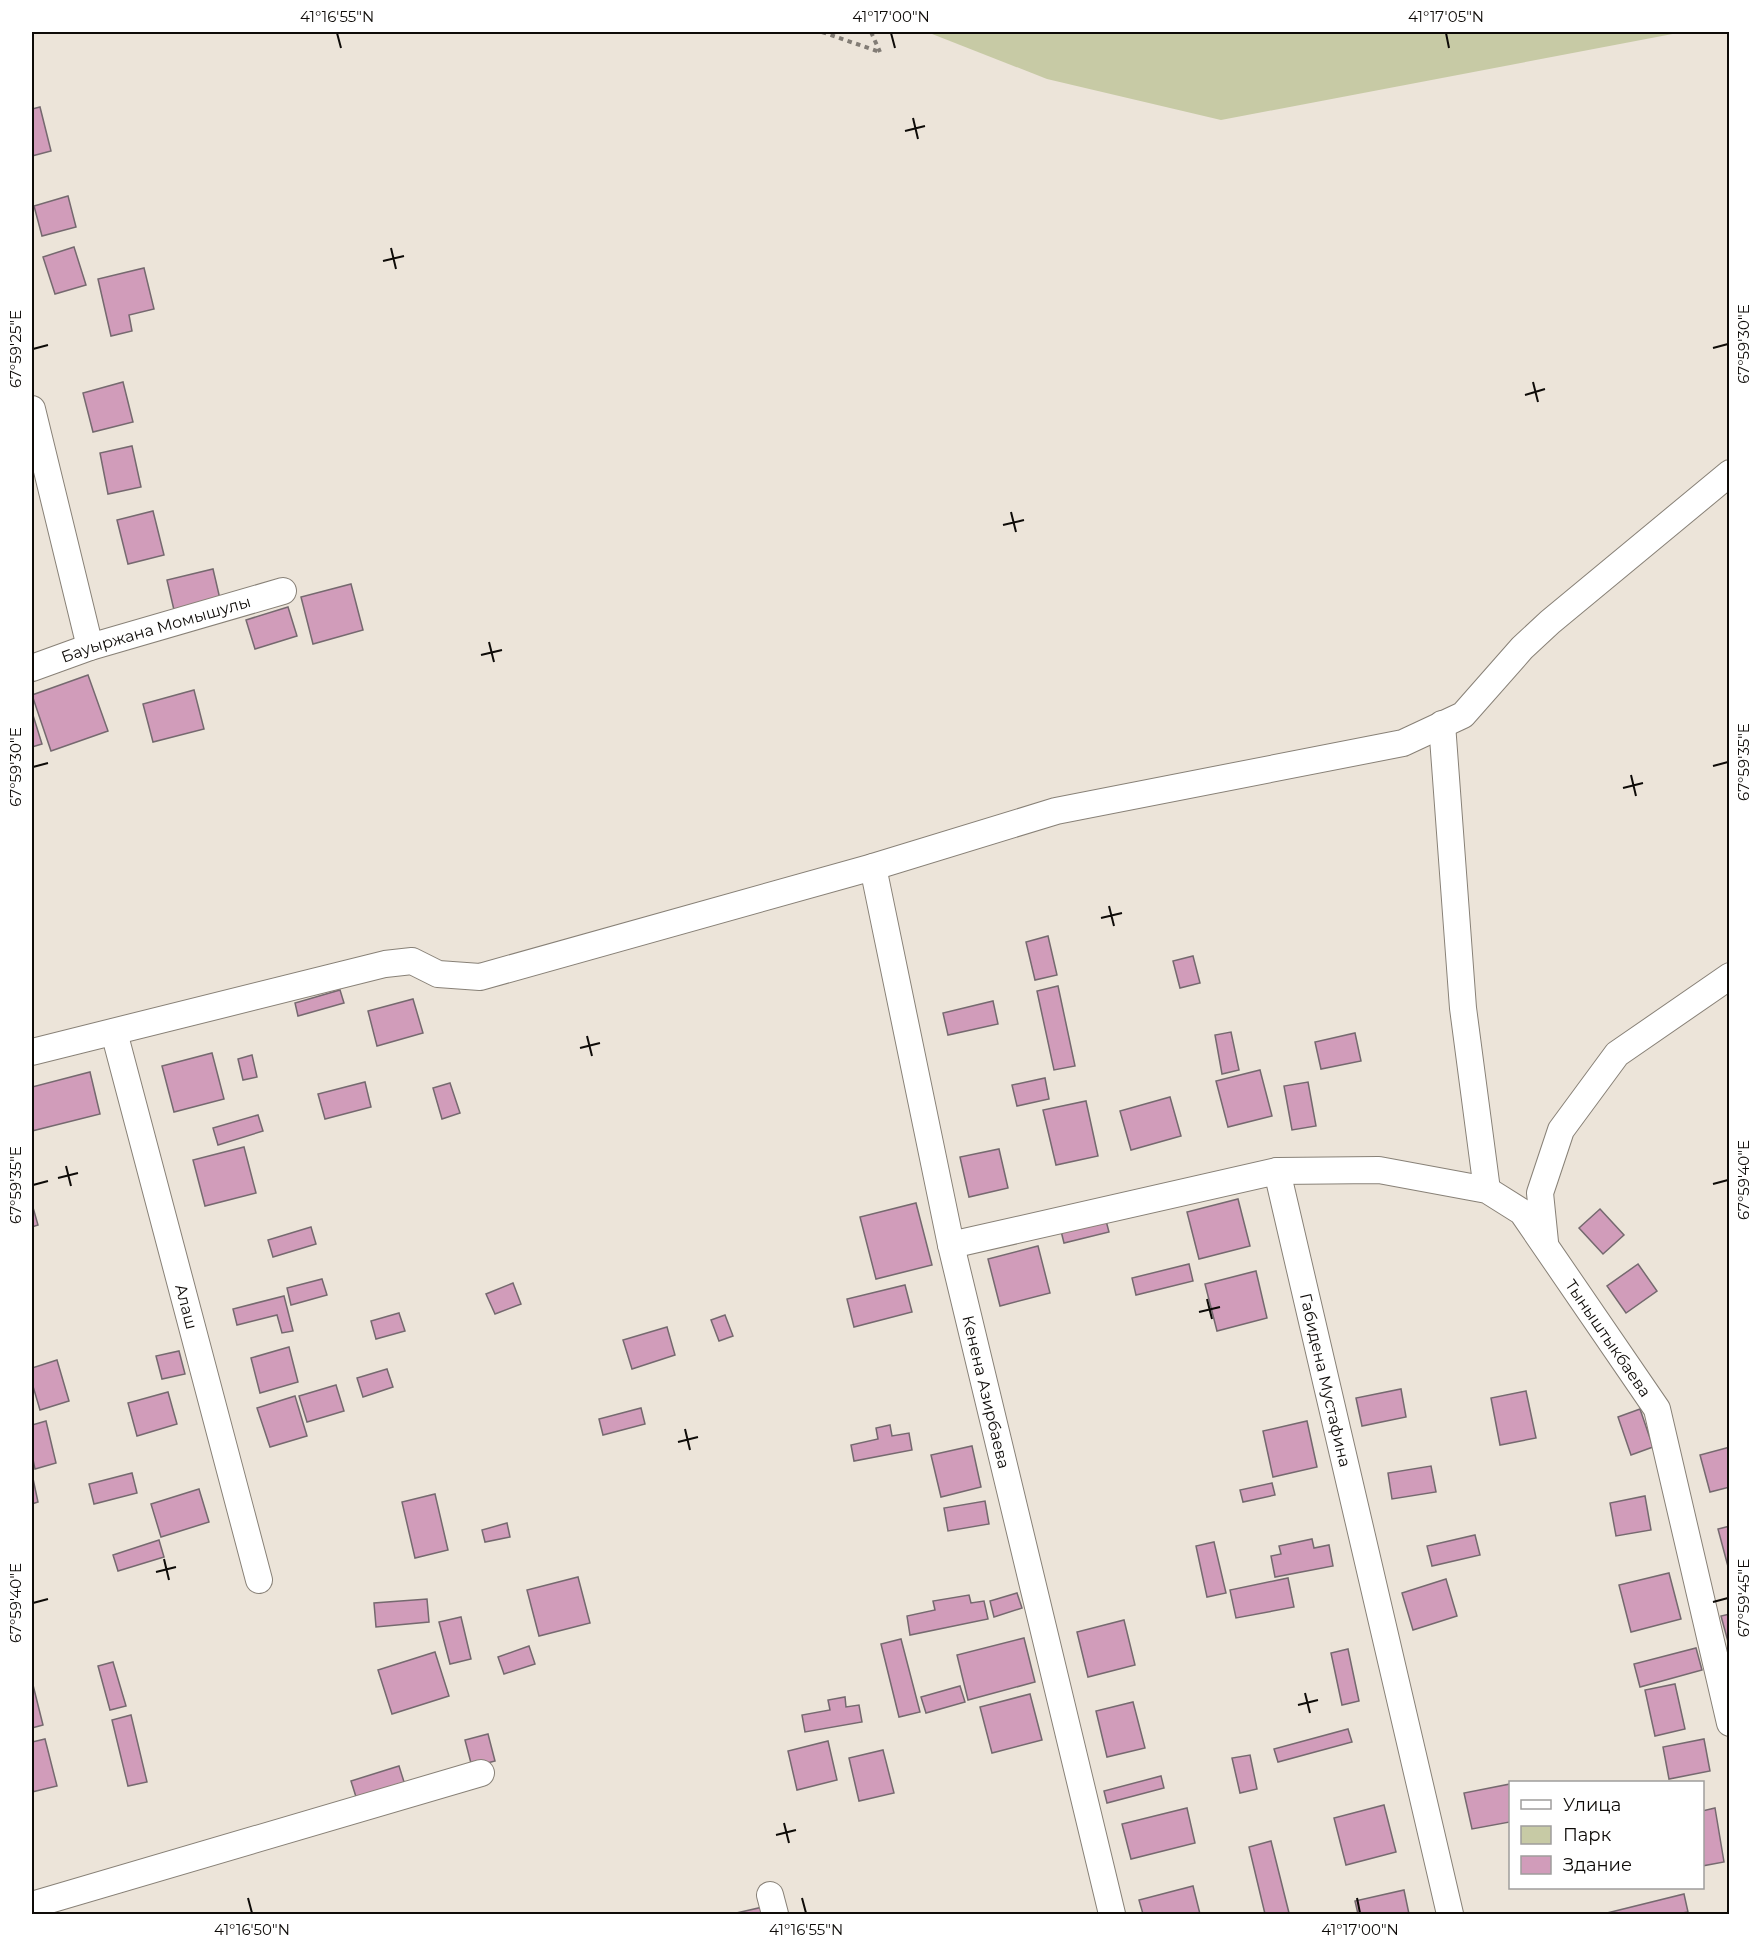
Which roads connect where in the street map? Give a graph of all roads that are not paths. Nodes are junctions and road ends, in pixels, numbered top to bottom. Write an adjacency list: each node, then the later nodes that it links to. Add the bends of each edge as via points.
1 (32, 409): 4 (street)
2 (1730, 473): 6 (street, via 1550,622 1463,715)
3 (283, 591): 4 (street, Бауыржана Момышулы)
4 (90, 647): 5 (street, Бауыржана Момышулы)
5 (32, 668)
6 (1442, 724): 7 (street, via 1403,743 1056,811); 12 (street, via 1463,1008)
7 (873, 867): 9 (street, via 480,977 438,974 412,961 385,964); 13 (street, Кенена Азирбаева)
8 (1730, 976): 14 (street, via 1617,1054 1561,1130 1540,1193)
9 (114, 1032): 10 (street); 15 (street, Алаш)
10 (32, 1052)
11 (1276, 1172): 12 (street, Тыныштыкбаева, via 1379,1170); 13 (street); 20 (street, Габидена Мустафина)
12 (1487, 1190): 14 (street, Тыныштыкбаева, via 1522,1212)
13 (951, 1245): 19 (street, Кенена Азирбаева)
14 (1546, 1246): 16 (street, Тыныштыкбаева, via 1657,1409)
15 (259, 1580)
16 (1730, 1724)
17 (481, 1773): 18 (street)
18 (32, 1905)
19 (1112, 1914)
20 (1449, 1914)

